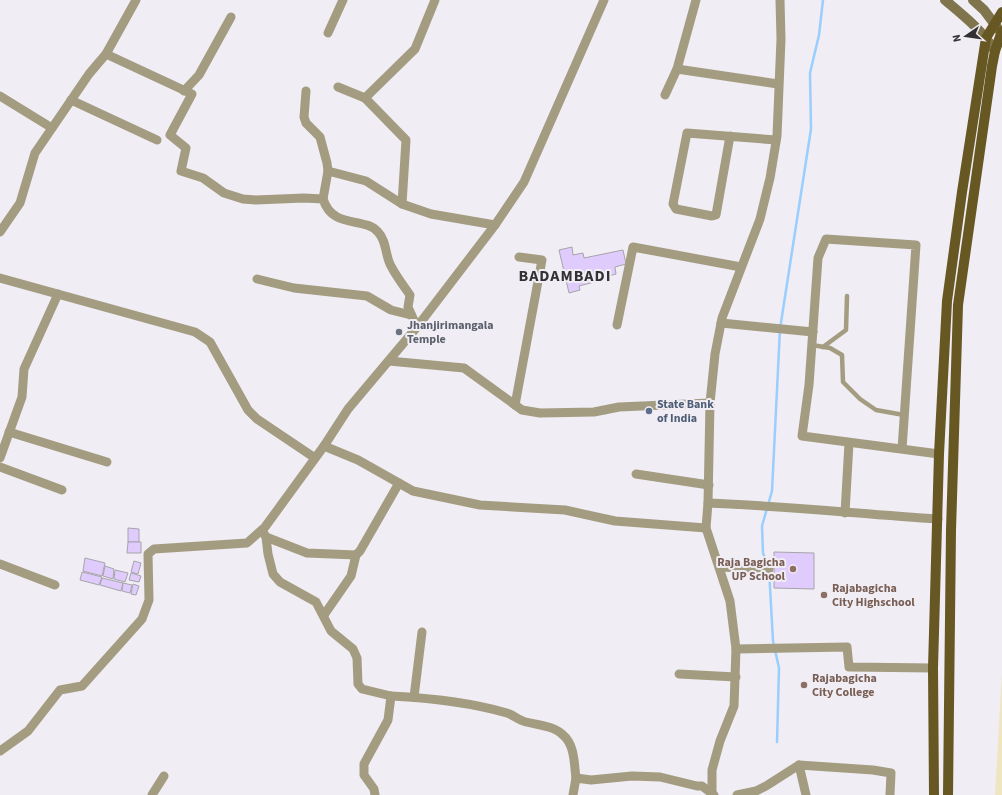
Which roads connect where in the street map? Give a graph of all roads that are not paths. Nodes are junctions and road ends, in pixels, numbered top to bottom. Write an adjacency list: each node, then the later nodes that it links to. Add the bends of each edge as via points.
1 (136, 0): 16 (street)
2 (343, 0): 13 (street)
3 (435, 0): 24 (street, via 415,49)
4 (604, 0): 33 (street, via 524,182)
5 (696, 0): 17 (street)
6 (780, 0): 18 (street)
7 (945, 0): 14 (main road)
8 (977, 1): 11 (main road)
9 (1002, 12): 11 (main road)
10 (231, 17): 20 (street, via 199,75)
11 (994, 22): 12 (main road); 14 (main road)
12 (1001, 32): 15 (main road)
13 (328, 33)
14 (986, 38): 15 (main road); 56 (main road, via 947,301)
15 (995, 51): 95 (main road, via 958,305 951,530)
16 (106, 54): 20 (street); 25 (street)
17 (677, 69): 18 (street); 22 (street)
18 (778, 84): 29 (street)
19 (338, 87): 24 (street)
20 (184, 91): 31 (street, via 192,94 170,135 186,148 181,171 203,178 224,193 243,199)
21 (306, 91): 30 (street, via 304,118 320,136)
22 (665, 95)
23 (0, 96): 26 (street)
24 (365, 98): 32 (street, via 406,140)
25 (71, 100): 26 (street); 28 (street)
26 (52, 128): 34 (street, via 35,153 20,202)
27 (730, 136): 27 (street, via 716,215 676,209 673,204 688,133); 29 (street)
28 (157, 140)
29 (776, 140): 36 (street, via 760,219)
30 (328, 171): 31 (street); 32 (street, via 366,182)
31 (323, 200): 41 (street, via 326,208 334,216 372,227 378,232 390,266 410,294 408,307)
32 (402, 204): 33 (street, via 442,217)
33 (495, 225): 44 (street)
34 (0, 232)
35 (519, 257): 50 (street, via 542,260)
36 (741, 267): 42 (street); 43 (street, via 633,247)
37 (0, 278): 39 (street)
38 (257, 279): 41 (street, via 294,288 367,296 391,310)
39 (58, 294): 52 (street, via 24,369 22,397); 58 (street, via 195,332 210,342 248,410)
40 (847, 296): 47 (lane, via 846,330)
41 (411, 315): 44 (street)
42 (721, 323): 45 (street); 49 (street)
43 (617, 325)
44 (417, 327): 48 (street)
45 (813, 332): 46 (street); 51 (street, via 818,258 826,239 916,244)
46 (812, 345): 47 (lane); 53 (street, via 802,436)
47 (823, 347): 51 (lane, via 842,355 843,382 860,399 876,410)
48 (389, 361): 50 (street, via 464,368); 54 (street, via 348,409)
49 (710, 403): 50 (street, via 565,414 522,410); 63 (street)
50 (515, 405)
51 (904, 416): 55 (street)
52 (9, 432): 57 (street); 59 (street)
53 (849, 443): 55 (street); 66 (street)
54 (324, 446): 58 (street); 62 (street, via 358,460)
55 (902, 449): 56 (street)
56 (939, 454): 67 (main road)
57 (0, 458)
58 (314, 458): 69 (street)
59 (107, 462)
60 (0, 467): 64 (street)
61 (636, 474): 63 (street)
62 (399, 483): 68 (street, via 413,491 480,506 565,510 615,521); 70 (street)
63 (709, 485): 65 (street)
64 (62, 490)
65 (708, 503): 66 (street, via 765,505); 68 (street)
66 (844, 513): 67 (street)
67 (938, 519): 78 (main road)
68 (706, 528): 72 (street)
69 (264, 534): 70 (street, via 307,553); 75 (street, via 273,574 280,582 316,602); 83 (street, via 247,543 154,549 148,554 149,600 142,619 82,686 60,690 28,731)
70 (356, 555): 75 (street, via 351,576)
71 (0, 564): 74 (street)
72 (719, 567): 73 (street); 77 (street, via 730,601)
73 (769, 569)
74 (55, 585)
75 (324, 615): 81 (street, via 331,631 353,650 358,666 358,684 362,689)
76 (422, 632): 82 (street)
77 (736, 649): 78 (street, via 847,647 848,667); 80 (street)
78 (933, 668): 94 (main road)
79 (679, 674): 80 (street)
80 (736, 677): 90 (street, via 734,706 712,770)
81 (391, 696): 82 (street); 88 (street, via 388,720 364,764 364,775 374,789)
82 (414, 697): 86 (street, via 449,700 492,709 560,732 573,750)
83 (0, 751)
84 (799, 765): 91 (street, via 756,791); 92 (street); 93 (street, via 891,773)
85 (164, 776): 87 (street)
86 (576, 778): 89 (street); 90 (street, via 666,778 702,786)
87 (152, 795)
88 (375, 795)
89 (573, 795)
90 (714, 795)
91 (737, 795)
92 (806, 795)
93 (890, 795)
94 (934, 795)
95 (948, 795)

